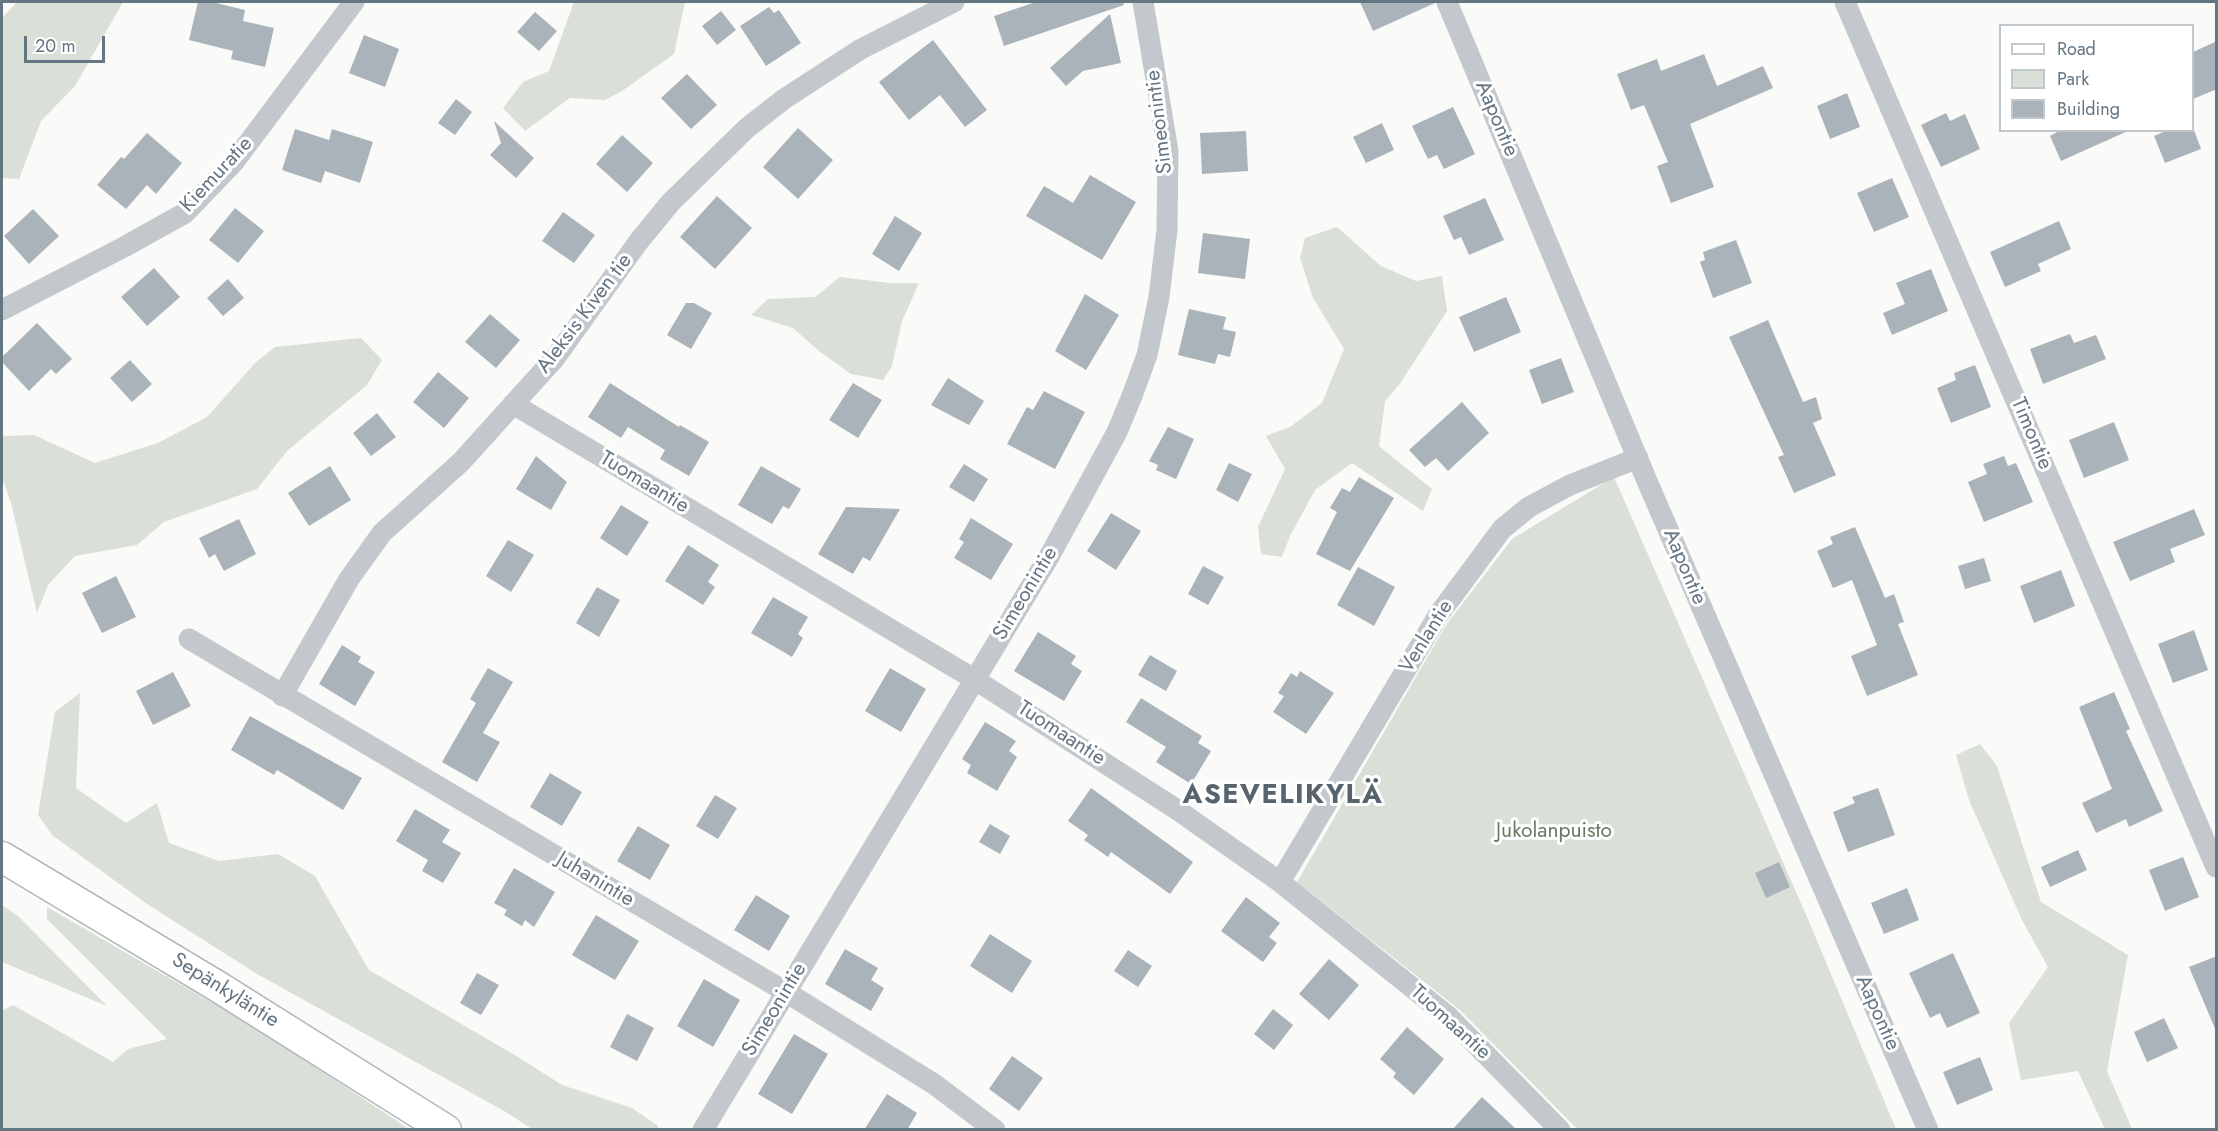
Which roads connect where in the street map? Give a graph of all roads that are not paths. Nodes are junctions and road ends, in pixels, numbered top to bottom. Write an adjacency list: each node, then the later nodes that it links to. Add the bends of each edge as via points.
1 (354, 2): 6 (street, Kiemuratie, via 234,162 185,213)
2 (954, 2): 7 (street, Aleksis Kiven tie, via 861,49 747,128 671,202 555,358)
3 (1143, 2): 10 (street, Simeonintie, via 1168,151 1167,230 1147,355 1117,432 1050,555)
4 (1447, 2): 8 (street, Aapontie)
5 (1845, 2): 13 (street, Timontie)
6 (2, 310)
7 (513, 404): 10 (street, Tuomaantie); 11 (street, Aleksis Kiven tie, via 461,462 382,533 349,579)
8 (1638, 458): 14 (street, Venlantie, via 1570,485 1529,507 1502,529 1439,614); 20 (street, Aapontie)
9 (189, 639): 11 (street, Juhanintie)
10 (974, 679): 14 (street, Tuomaantie, via 1132,779); 15 (street, Simeonintie)
11 (282, 696): 15 (street, Juhanintie)
12 (2, 857): 16 (main road, Sepänkyläntie, via 218,986)
13 (2217, 867)
14 (1280, 882): 19 (street, Tuomaantie, via 1449,1017)
15 (786, 992): 17 (street, Simeonintie); 18 (street, Juhanintie, via 934,1084)
16 (446, 1130)
17 (703, 1130)
18 (995, 1130)
19 (1560, 1130)
20 (1928, 1130)

